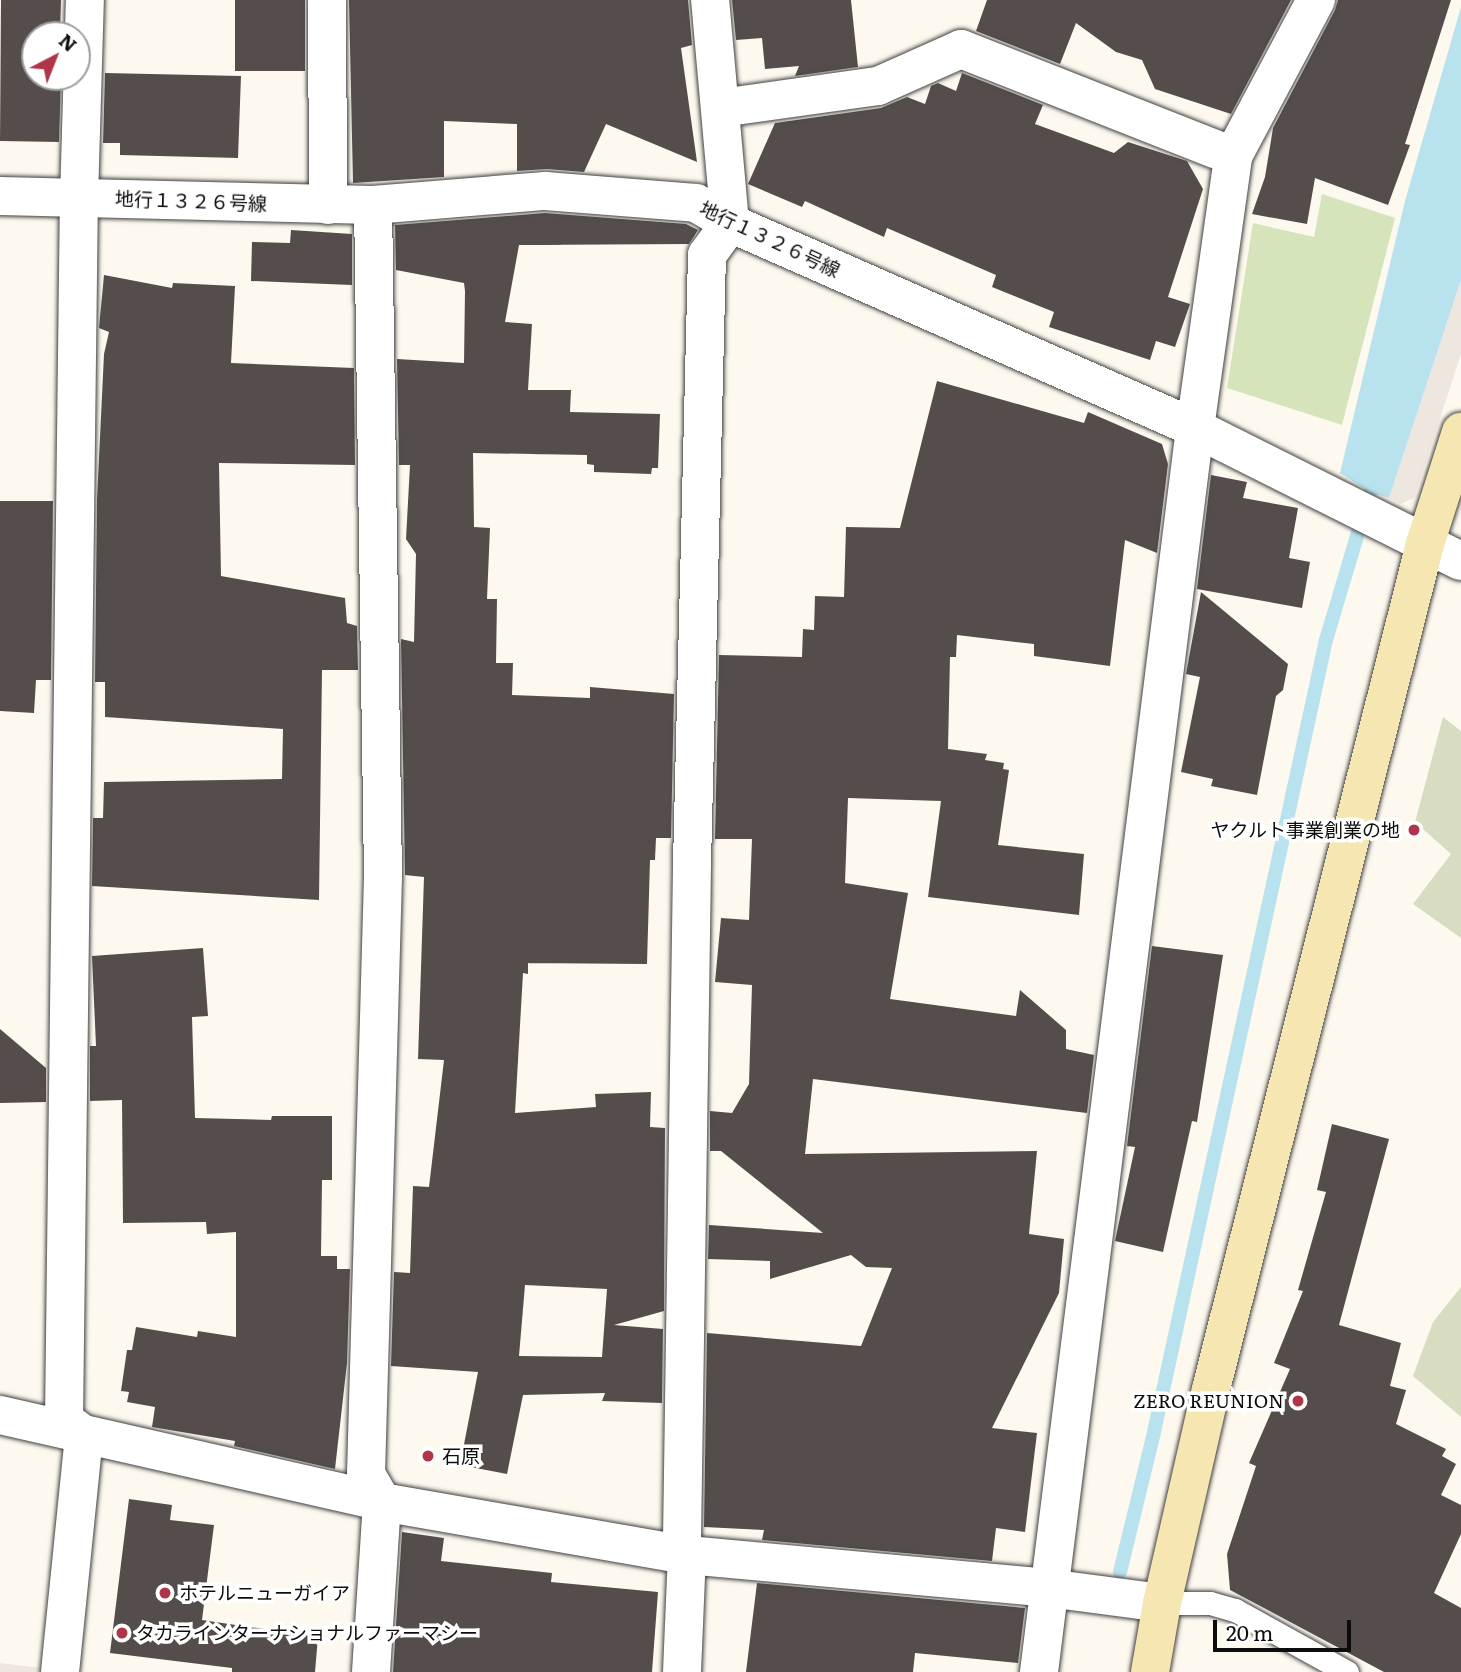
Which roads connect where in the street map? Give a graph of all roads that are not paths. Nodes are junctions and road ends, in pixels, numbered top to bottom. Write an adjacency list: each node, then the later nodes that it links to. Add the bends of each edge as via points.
1 (85, 0): 8 (street)
2 (327, 0): 9 (street)
3 (710, 0): 5 (street)
4 (1316, 0): 6 (street)
5 (721, 108): 6 (street, via 878,86 961,49); 11 (street)
6 (1233, 156): 12 (street)
7 (0, 196): 8 (street, 地行１３２６号線)
8 (79, 198): 9 (street, 地行１３２６号線); 17 (street, via 64,1420)
9 (328, 205): 10 (street, 地行１３２６号線)
10 (373, 205): 11 (street, 地行１３２６号線, via 545,191 696,203); 18 (street, via 383,877 366,1474)
11 (730, 223): 12 (street, 地行１３２６号線); 19 (street, via 707,255 692,864 682,1540)
12 (1195, 428): 14 (street, 地行１３２６号線); 20 (street)
13 (1461, 432): 14 (street)
14 (1409, 536): 15 (street, 地行１３２６号線); 21 (street)
15 (1461, 561)
16 (0, 1415): 17 (street)
17 (84, 1435): 18 (street); 22 (street)
18 (382, 1502): 19 (street); 23 (street)
19 (687, 1555): 20 (street); 24 (street)
20 (1048, 1588): 21 (street); 25 (street)
21 (1162, 1602): 26 (street); 27 (lane, via 1210,1603 1235,1609)
22 (60, 1672)
23 (371, 1672)
24 (682, 1672)
25 (1039, 1672)
26 (1150, 1672)
27 (1347, 1672)

